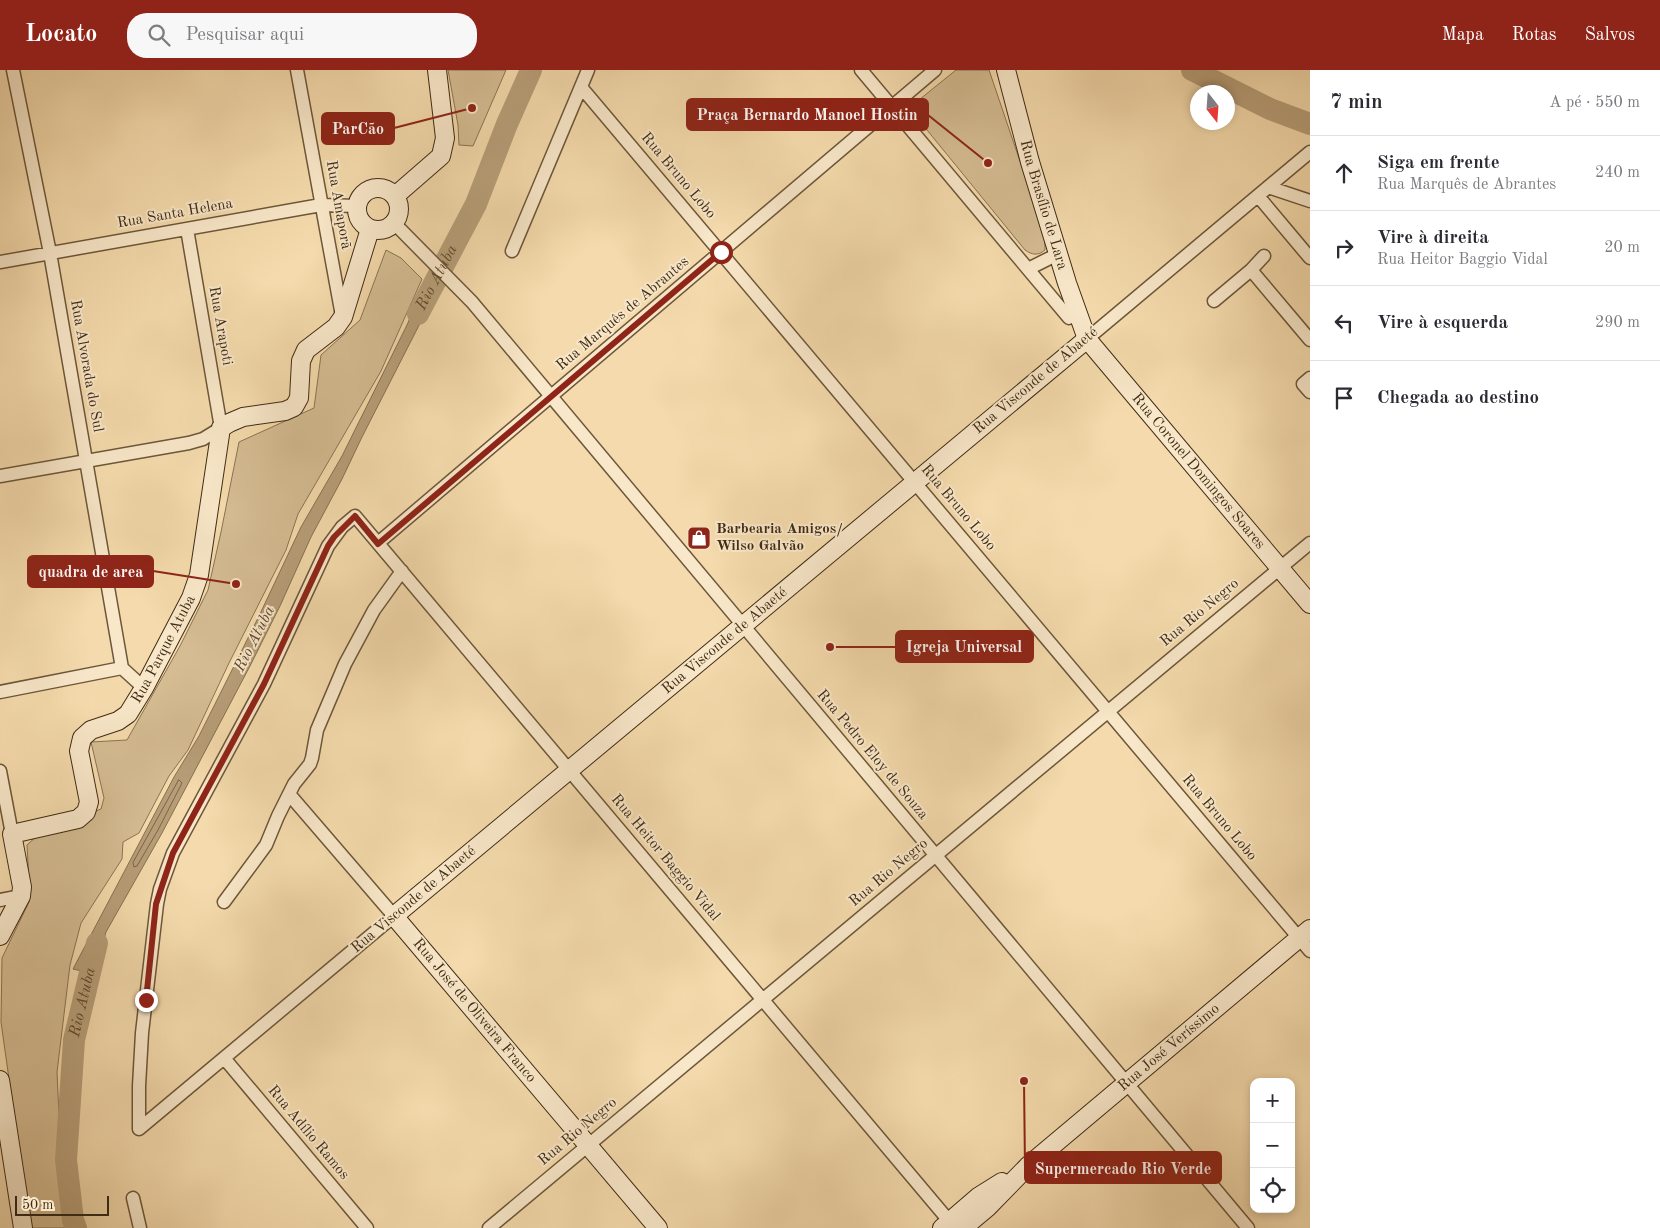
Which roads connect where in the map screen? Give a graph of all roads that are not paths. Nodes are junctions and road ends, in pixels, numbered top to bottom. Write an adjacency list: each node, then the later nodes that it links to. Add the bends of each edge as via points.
1 (13, 70): 22 (street, Rua Alvorada do Sul)
2 (297, 70): 15 (street, Rua Amaporã)
3 (437, 70): 12 (street, via 445,138 441,156)
4 (588, 70): 8 (street)
5 (861, 70): 9 (street)
6 (935, 70): 9 (street, Rua Marquês de Abrantes)
7 (1006, 70): 23 (street, Rua Brasílio de Lara)
8 (581, 87): 20 (street); 21 (street, Rua Bruno Lobo)
9 (892, 107): 21 (street, Rua Marquês de Abrantes); 27 (street)
10 (1310, 152): 11 (street, Rua Visconde de Abaeté)
11 (1268, 187): 13 (street, Rua Visconde de Abaeté); 14 (street)
12 (395, 196): 16 (street, via 383,188 369,190 359,199); 17 (street, via 399,212)
13 (1258, 196): 25 (street); 32 (street, Rua Visconde de Abaeté)
14 (1310, 201)
15 (321, 205): 16 (street, Rua Santa Helena); 18 (street, Rua Santa Helena); 30 (street, Rua Amaporã)
16 (357, 206): 19 (street, via 360,219)
17 (394, 223): 19 (street, via 383,230); 36 (street, Rua Pedro Eloy de Souza, via 472,302)
18 (187, 229): 22 (street, Rua Santa Helena); 37 (street, Rua Arapoti)
19 (370, 229): 30 (street)
20 (512, 251)
21 (721, 252): 36 (street, Rua Marquês de Abrantes); 40 (street, Rua Bruno Lobo)
22 (50, 253): 26 (street, Rua Santa Helena); 38 (street, Rua Alvorada do Sul)
23 (1058, 254): 27 (street); 32 (street, Rua Brasílio de Lara)
24 (1264, 256): 28 (street)
25 (1310, 258)
26 (0, 262)
27 (1028, 269): 31 (street)
28 (1251, 270): 29 (street); 33 (street)
29 (1214, 301)
30 (342, 317): 37 (street, via 336,327 306,350 301,361 299,398 294,407 243,417)
31 (1070, 318)
32 (1087, 338): 40 (street, Rua Visconde de Abaeté); 43 (street, Rua Coronel Domingos Soares)
33 (1310, 340)
34 (1310, 378): 35 (street, via 1303,384)
35 (1310, 392)
36 (551, 396): 42 (street, Rua Marquês de Abrantes); 46 (street, Rua Pedro Eloy de Souza)
37 (221, 428): 38 (street, via 188,443); 48 (street, Rua Parque Atuba, via 199,575 191,598)
38 (86, 461): 39 (street); 47 (street, Rua Alvorada do Sul)
39 (0, 476)
40 (914, 482): 46 (street, Rua Visconde de Abaeté); 50 (street, Rua Bruno Lobo)
41 (1310, 542): 43 (street, Rua Rio Negro)
42 (378, 544): 44 (street, Rua Heitor Baggio Vidal); 67 (street, Rua Heitor Baggio Vidal, via 355,516 328,546 264,684 181,838 165,876 156,904 142,1033)
43 (1280, 568): 45 (street, Rua Coronel Domingos Soares); 50 (street, Rua Rio Negro)
44 (402, 571): 51 (street, Rua Heitor Baggio Vidal); 53 (street, via 356,640 317,730 312,758)
45 (1310, 604)
46 (743, 625): 51 (street, Rua Visconde de Abaeté); 55 (street, Rua Pedro Eloy de Souza)
47 (122, 668): 48 (street); 49 (street)
48 (144, 688): 54 (street, Rua Parque Atuba, via 128,714 91,730 82,738 79,751 89,802 86,812 78,819)
49 (0, 692)
50 (1108, 711): 55 (street, Rua Rio Negro); 61 (street, Rua Bruno Lobo)
51 (569, 770): 59 (street, Rua Visconde de Abaeté); 62 (street, Rua Heitor Baggio Vidal)
52 (0, 771): 54 (street)
53 (289, 794): 58 (street, via 266,845); 59 (street, Rua José de Oliveira Franco)
54 (12, 834): 56 (street)
55 (936, 855): 62 (street, Rua Rio Negro); 65 (street, Rua Pedro Eloy de Souza)
56 (21, 896): 57 (street); 60 (street)
57 (0, 900)
58 (224, 902)
59 (394, 916): 63 (street, Rua Visconde de Abaeté); 68 (street, Rua José de Oliveira Franco)
60 (0, 936)
61 (1306, 940): 65 (street, Rua José Veríssimo)
62 (763, 999): 68 (street, Rua Rio Negro); 70 (street, Rua Heitor Baggio Vidal)
63 (224, 1058): 67 (street, Rua Visconde de Abaeté); 73 (street, Rua Adílio Ramos)
64 (0, 1080): 66 (street)
65 (1126, 1083): 70 (street, Rua José Veríssimo, via 1028,1166 988,1206); 76 (street, Rua Pedro Eloy de Souza)
66 (2, 1113): 71 (street)
67 (139, 1129)
68 (588, 1145): 74 (street, Rua Rio Negro); 75 (street, Rua José de Oliveira Franco)
69 (133, 1198): 72 (street)
70 (952, 1226)
71 (23, 1228)
72 (140, 1228)
73 (367, 1228)
74 (489, 1228)
75 (658, 1228)
76 (1248, 1228)

